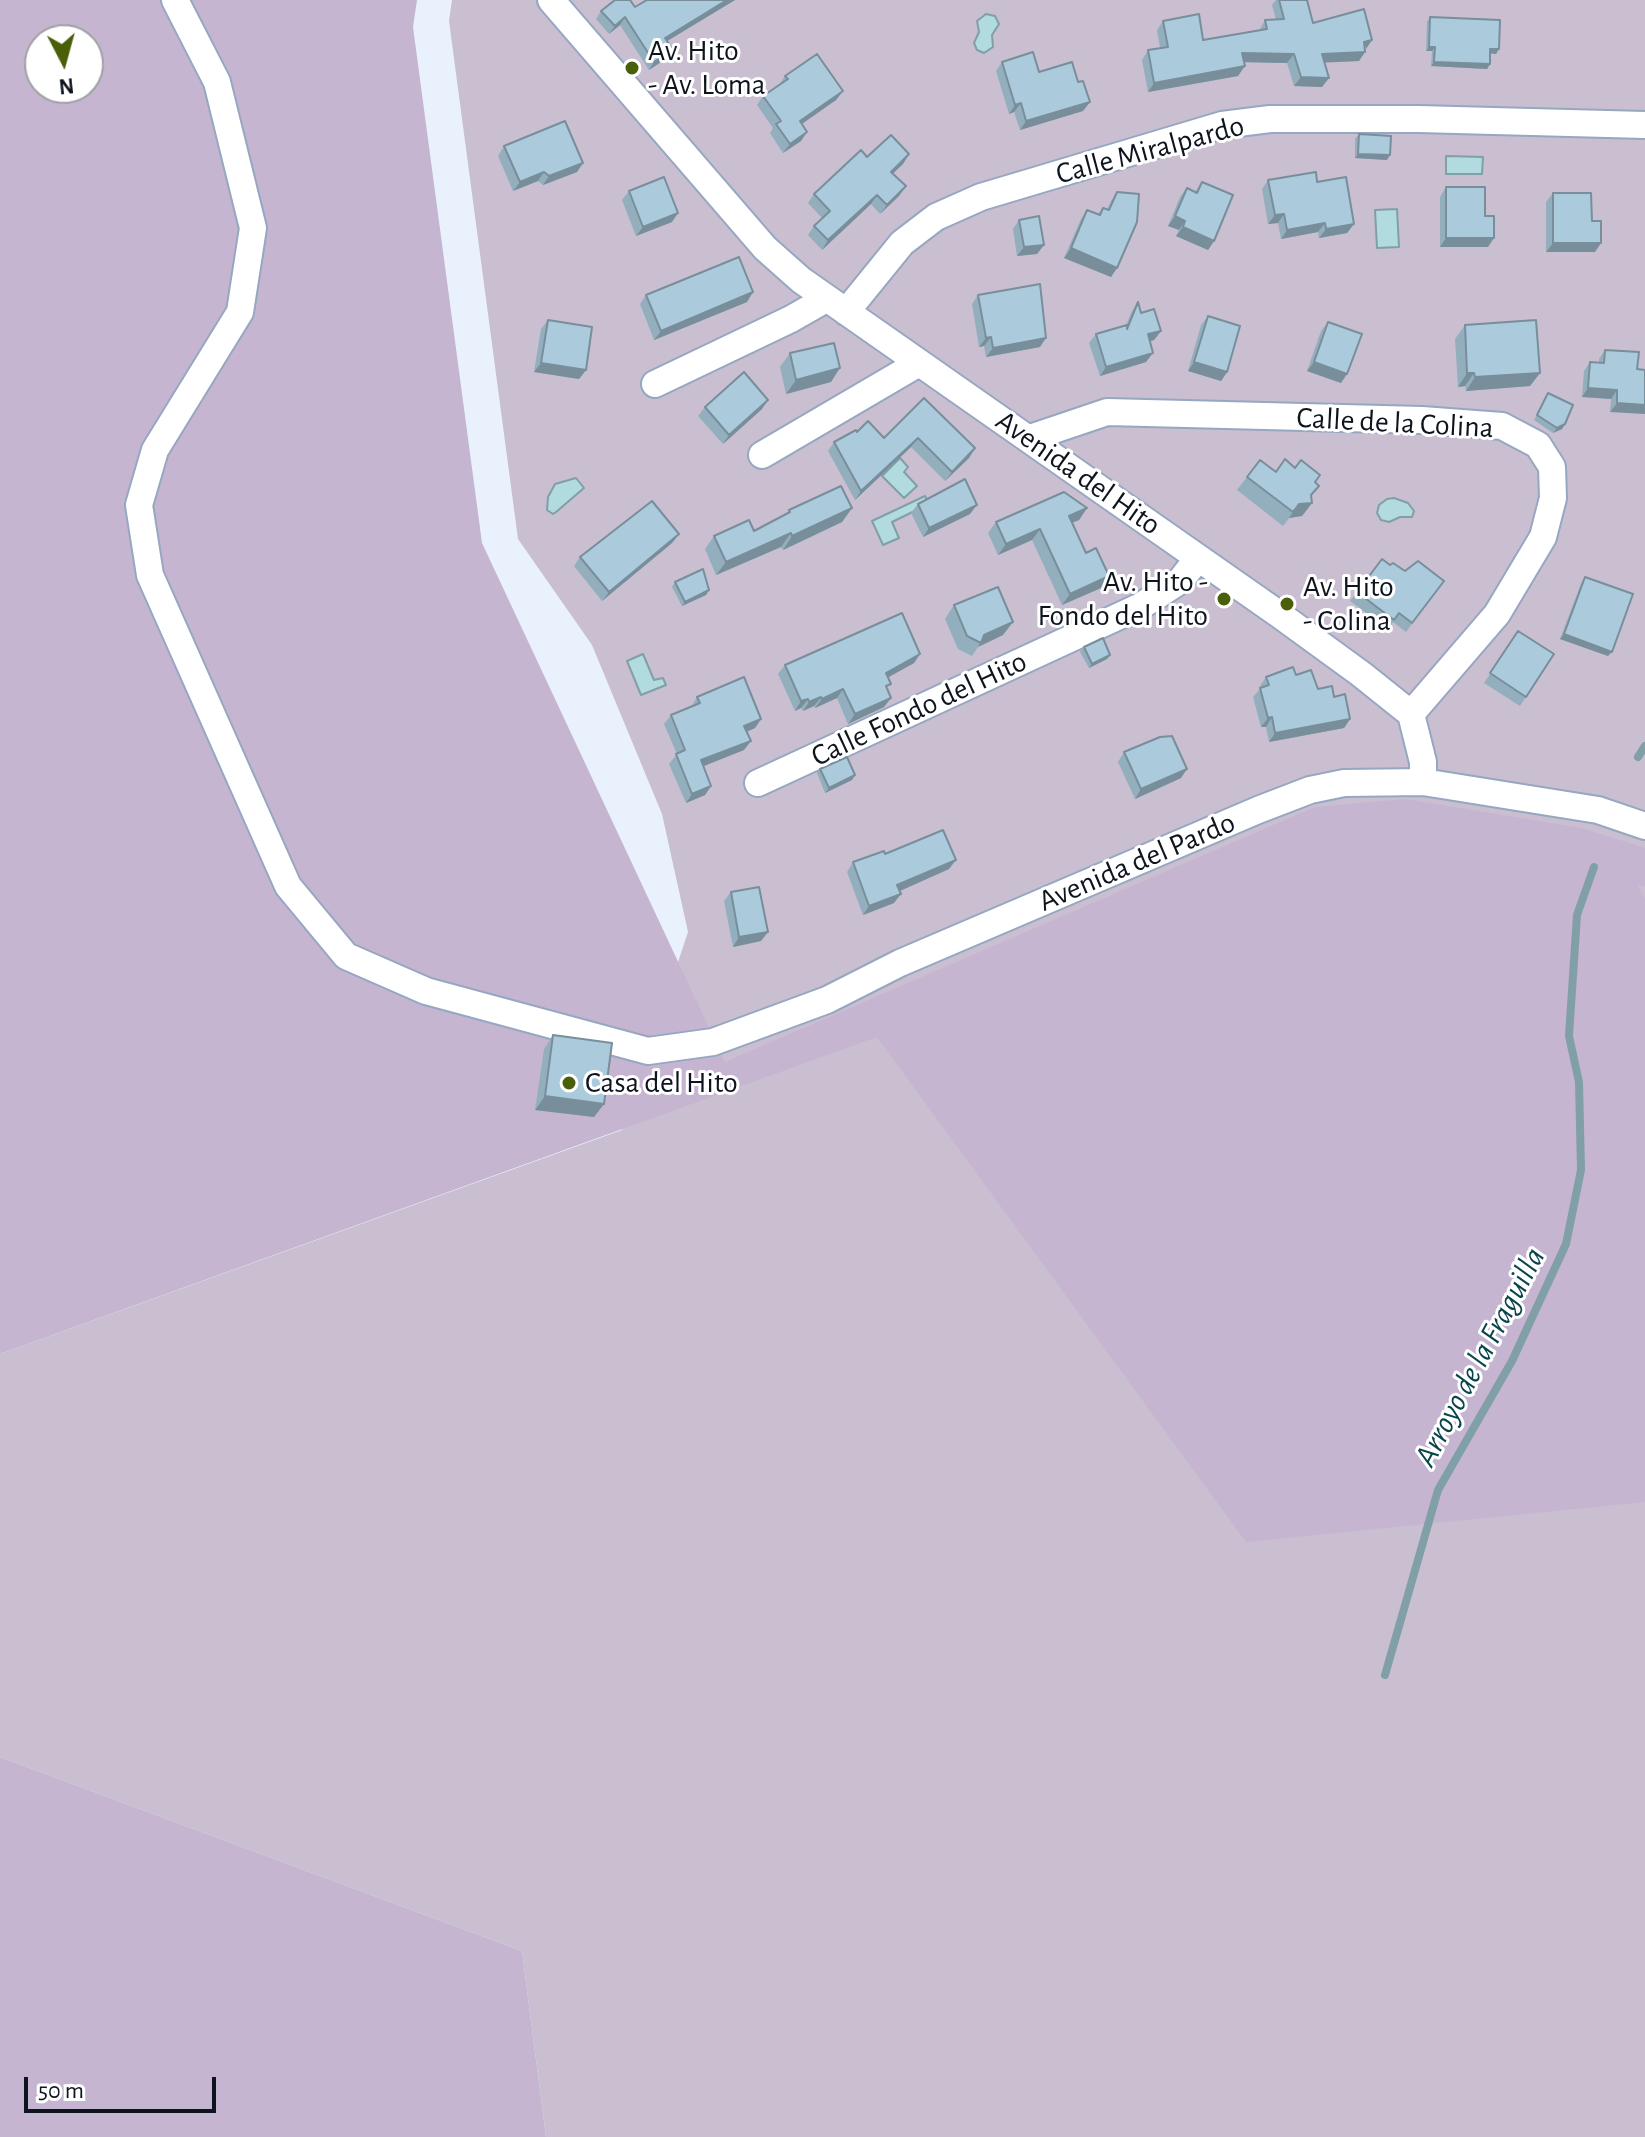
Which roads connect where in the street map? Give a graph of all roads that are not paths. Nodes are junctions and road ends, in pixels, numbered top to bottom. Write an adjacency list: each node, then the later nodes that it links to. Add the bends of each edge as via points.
1 (175, 0): 11 (street, Avenida del Pardo, via 217,82 253,228 240,312 155,450 139,505 150,575 288,886 346,956 426,991 648,1051 713,1042 827,1000 900,963 1310,790 1344,783)
2 (551, 0): 4 (street, Avenida del Hito, via 765,248)
3 (1645, 125): 4 (street, Calle Miralpardo, via 1270,119 1222,125 981,197 936,217)
4 (836, 305): 5 (street, Avenida del Hito); 6 (street, via 791,319)
5 (919, 363): 7 (street, Avenida del Hito); 8 (street)
6 (655, 384)
7 (1030, 438): 9 (street, Avenida del Hito); 10 (street, Calle de la Colina, via 1107,412 1502,426 1538,445 1552,467 1553,498 1543,537 1497,614)
8 (762, 455)
9 (1198, 558): 10 (street, Avenida del Hito); 12 (street, Calle Fondo del Hito, via 1181,580 1141,606)
10 (1411, 714): 11 (street)
11 (1423, 782): 13 (street, Avenida del Pardo, via 1598,810)
12 (758, 783)
13 (1645, 826)

